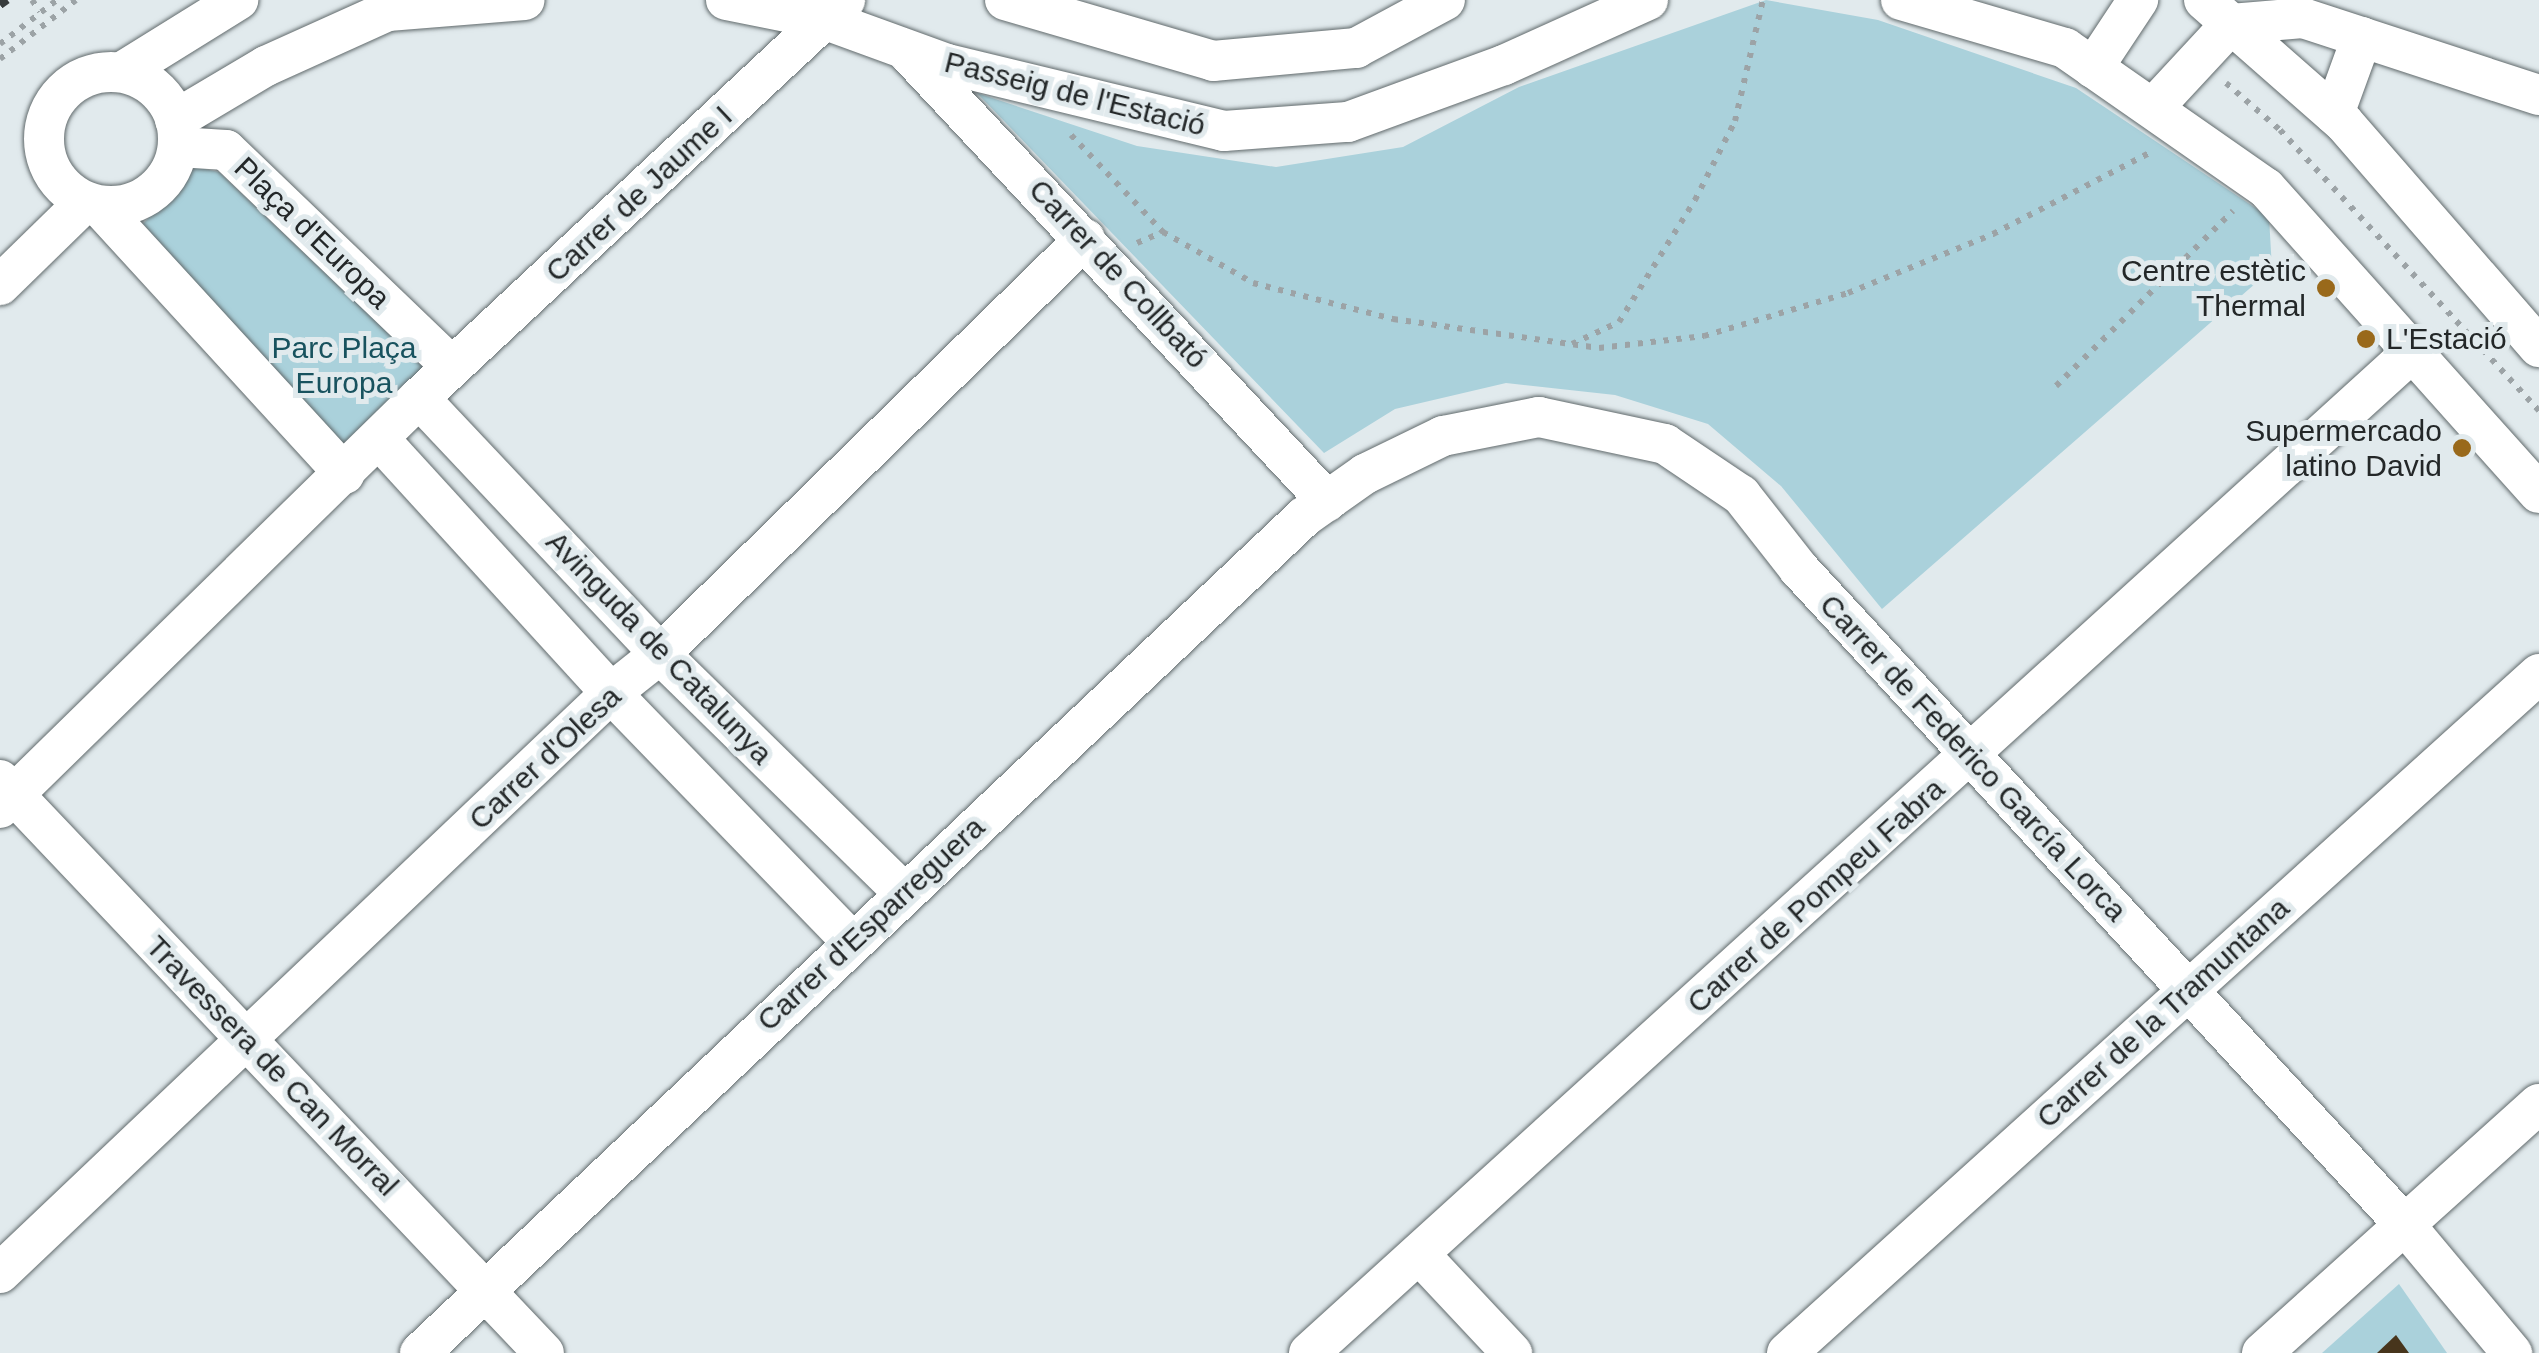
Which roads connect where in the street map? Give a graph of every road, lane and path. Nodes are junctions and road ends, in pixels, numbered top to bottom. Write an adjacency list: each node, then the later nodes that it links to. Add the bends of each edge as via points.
1 (32, 0): 14 (path)
2 (57, 0): 14 (path)
3 (76, 0): 20 (path)
4 (238, 0): 22 (street)
5 (525, 0): 28 (street, via 388,11 266,66)
6 (726, 0): 13 (street, Passeig de l'Estació)
7 (1005, 0): 8 (street, via 1213,60 1356,48)
8 (1446, 0)
9 (1648, 0): 23 (street, Passeig de l'Estació, via 1504,65 1348,122 1224,131)
10 (1764, 0): 33 (path, via 1735,120 1695,200 1619,322)
11 (1901, 0): 21 (street, via 2065,48)
12 (2138, 0): 21 (street)
13 (835, 10): 18 (street, Passeig de l'Estació); 36 (street, Carrer de Jaume I)
14 (40, 12): 17 (path)
15 (2218, 12): 16 (street, via 2302,18); 19 (street); 26 (street)
16 (2362, 37): 24 (street); 26 (street)
17 (0, 44)
18 (906, 50): 23 (street, Passeig de l'Estació); 31 (street, Carrer de Collbató)
19 (2198, 59): 25 (street); 39 (path, via 2280,130)
20 (0, 60)
21 (2094, 68): 25 (street)
22 (122, 72): 28 (street, via 155,88); 30 (street, via 79,79 49,110 43,131 48,163 66,190)
23 (1040, 87): 33 (path, via 1083,149 1163,232 1252,283 1393,319)
24 (2539, 95)
25 (2154, 107): 27 (street)
26 (2334, 114): 34 (street)
27 (2190, 132): 29 (street); 33 (path, via 1993,234 1848,293 1704,336 1599,348)
28 (177, 134): 30 (street, via 160,186 122,206); 36 (street, Plaça d'Europa, via 226,150)
29 (2260, 184): 35 (street); 37 (path)
30 (92, 204): 32 (street); 41 (street)
31 (1085, 239): 43 (street, Carrer de Collbató); 44 (street, Carrer d'Olesa)
32 (0, 285)
33 (1572, 344)
34 (2539, 348)
35 (2409, 355): 42 (street); 47 (street, Carrer de Pompeu Fabra)
36 (452, 367): 38 (street)
37 (2056, 386)
38 (418, 398): 40 (street); 44 (street, Avinguda de Catalunya)
39 (2539, 411)
40 (380, 440): 41 (street); 46 (street, Avinguda de Catalunya)
41 (344, 474): 48 (street)
42 (2539, 493)
43 (1327, 501): 47 (street, Carrer de Federico García Lorca, via 1443,436 1540,417 1665,444 1741,495 1799,569); 49 (street, Carrer d'Esparreguera)
44 (660, 654): 46 (street, Carrer d'Olesa); 49 (street, Avinguda de Catalunya)
45 (2539, 674): 51 (street, Carrer de la Tramuntana)
46 (610, 693): 50 (street, Avinguda de Catalunya); 52 (street, Carrer d'Olesa)
47 (1971, 756): 51 (street, Carrer de Federico García Lorca); 55 (street, Carrer de Pompeu Fabra)
48 (5, 794): 52 (street, Travessera de Can Morral)
49 (904, 893): 50 (street, Carrer d'Esparreguera)
50 (852, 942): 57 (street, Carrer d'Esparreguera)
51 (2188, 991): 54 (street, Carrer de Federico García Lorca); 62 (street, Carrer de la Tramuntana)
52 (249, 1041): 56 (street, Carrer d'Olesa); 57 (street, Travessera de Can Morral)
53 (2539, 1104): 54 (street)
54 (2404, 1226): 63 (street); 64 (street, Carrer de Federico García Lorca)
55 (1419, 1254): 60 (street, Carrer de Pompeu Fabra); 61 (street)
56 (0, 1273)
57 (486, 1290): 58 (street, Carrer d'Esparreguera); 59 (street, Travessera de Can Morral)
58 (420, 1353)
59 (544, 1353)
60 (1309, 1353)
61 (1512, 1353)
62 (1787, 1353)
63 (2262, 1353)
64 (2512, 1353)

